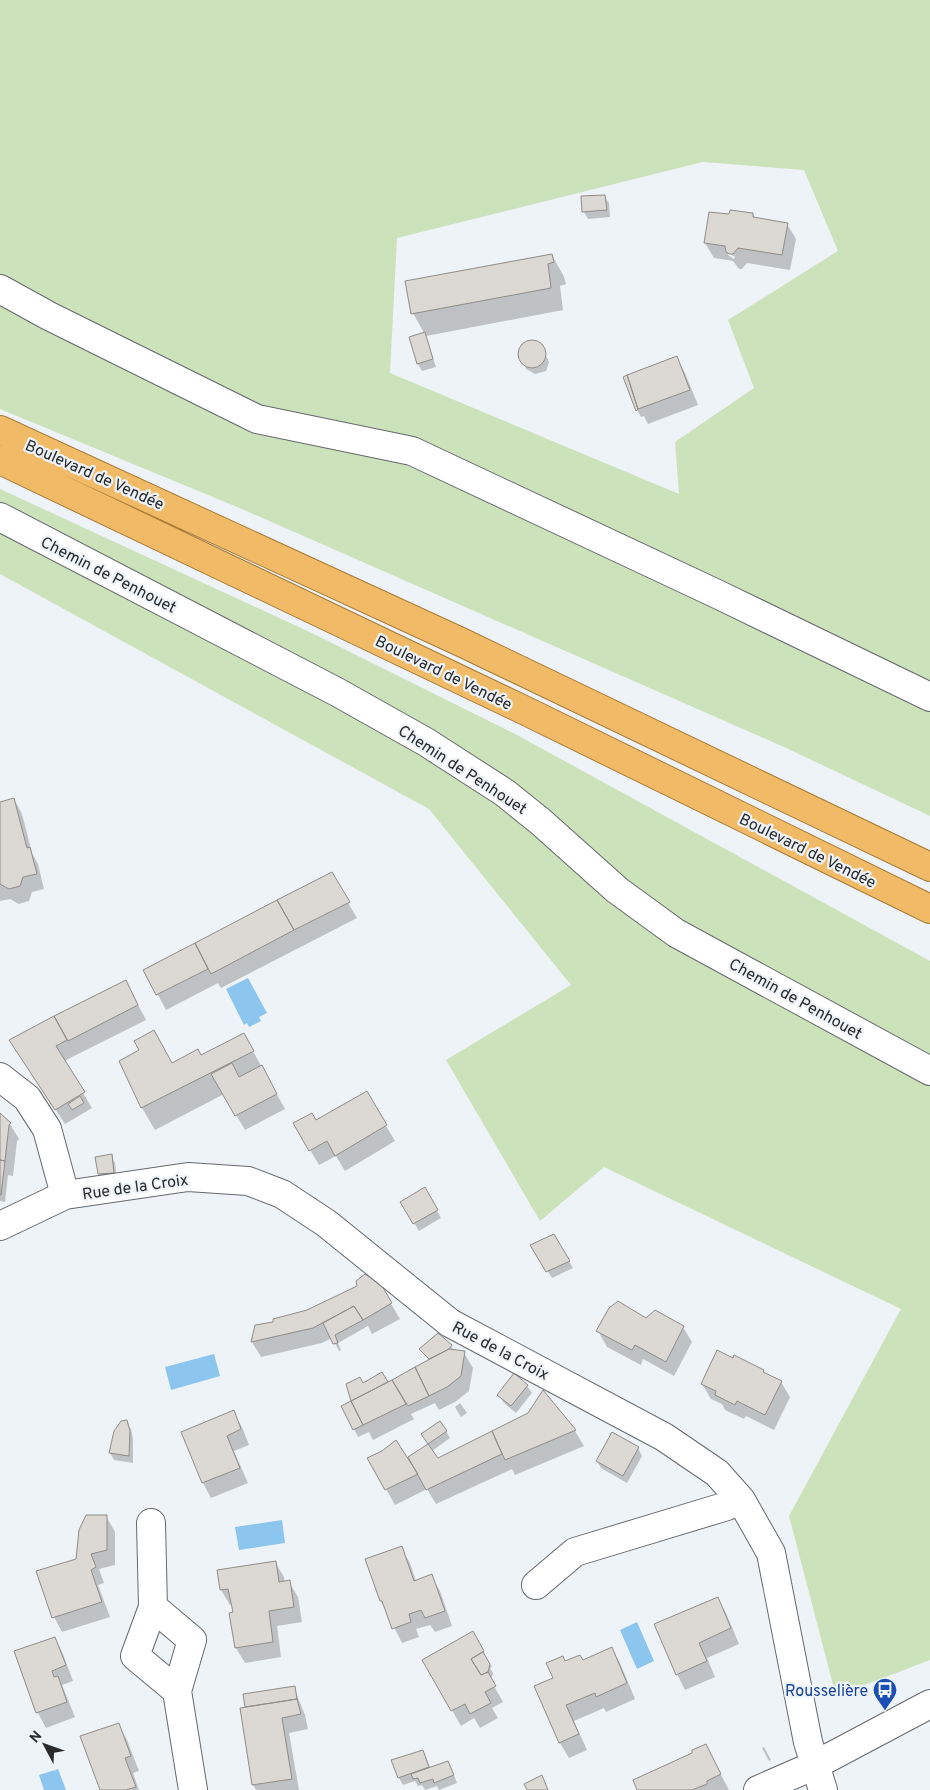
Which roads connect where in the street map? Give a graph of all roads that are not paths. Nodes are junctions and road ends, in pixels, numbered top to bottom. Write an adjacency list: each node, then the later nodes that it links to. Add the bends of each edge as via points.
1 (0, 289): 5 (street, via 257,419 412,452)
2 (0, 430): 6 (highway, Boulevard de Vendée)
3 (0, 460): 7 (highway, Boulevard de Vendée, via 528,712)
4 (0, 517): 10 (street, Chemin de Penhouet, via 337,692 426,742 505,793 617,890 676,933)
5 (930, 697)
6 (924, 860)
7 (886, 888): 8 (highway, Boulevard de Vendée); 9 (highway, via 904,912)
8 (930, 909)
9 (930, 927)
10 (930, 1071)
11 (0, 1077): 12 (street, via 27,1098 47,1128)
12 (65, 1196): 13 (street, Rue de la Croix); 14 (street, Rue de la Croix, via 188,1177 248,1181 282,1194 326,1223 450,1323 664,1437 717,1473)
13 (0, 1226)
14 (741, 1500): 16 (street, via 575,1552); 20 (street, Rue de la Croix, via 771,1553 808,1742)
15 (151, 1523): 17 (street)
16 (536, 1585)
17 (153, 1607): 18 (street, via 192,1640); 18 (street, via 135,1656)
18 (177, 1691): 21 (street)
19 (930, 1704): 20 (street)
20 (819, 1777): 22 (street)
21 (193, 1790)
22 (758, 1790)

